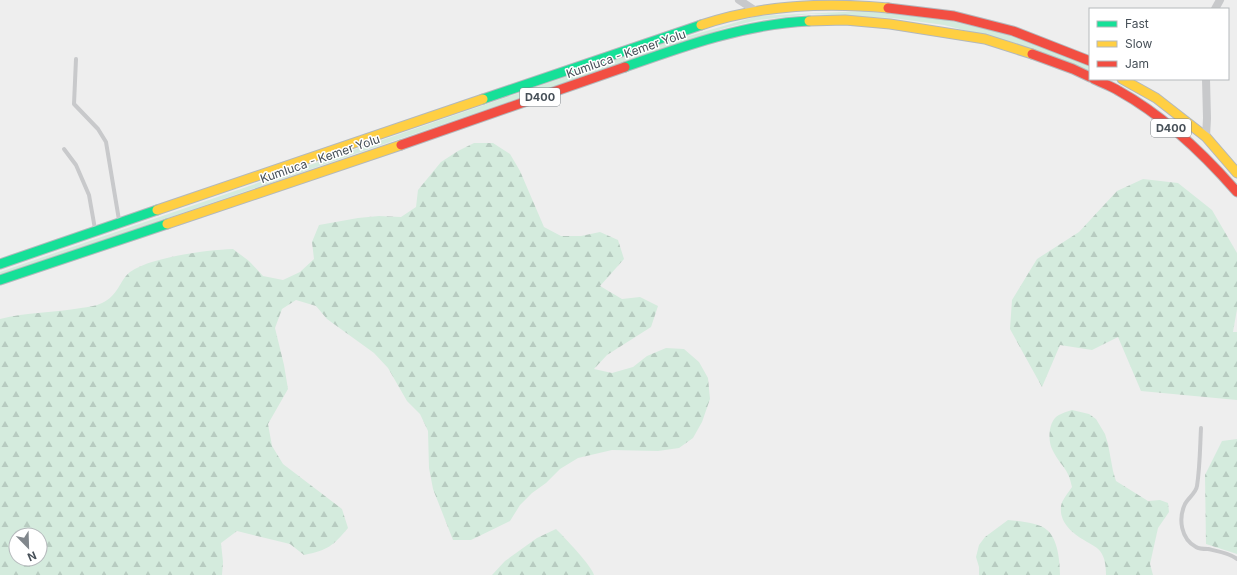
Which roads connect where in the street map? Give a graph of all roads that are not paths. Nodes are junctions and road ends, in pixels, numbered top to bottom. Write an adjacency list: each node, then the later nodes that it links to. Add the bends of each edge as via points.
1 (739, 0): 2 (street)
2 (756, 11): 4 (highway, Kumluca - Kemer Yolu / D400, via 794,7 875,7 954,16 1013,31); 13 (highway, Kumluca - Kemer Yolu / D400, via 707,23)
3 (76, 59): 13 (lane, via 74,104 98,129 106,142)
4 (1089, 61)
5 (1089, 76): 16 (highway, Kumluca - Kemer Yolu / D400, via 1073,68 985,39 890,24 844,20 793,22 744,30 691,44)
6 (1096, 80): 12 (highway, D400, via 1123,93 1173,129 1220,172)
7 (1124, 80): 9 (highway, D400, via 1156,98)
8 (1206, 80): 9 (street)
9 (1206, 137): 11 (highway, D400)
10 (64, 149): 14 (lane, via 76,165 89,195)
11 (1237, 173)
12 (1237, 192)
13 (120, 224): 14 (highway, Kumluca - Kemer Yolu / D400)
14 (96, 232): 15 (highway, Kumluca - Kemer Yolu / D400)
15 (0, 264)
16 (0, 280)
17 (1201, 428): 18 (lane, via 1197,489 1185,504 1180,519 1182,530 1185,538 1196,548 1213,550)
18 (1237, 558)

